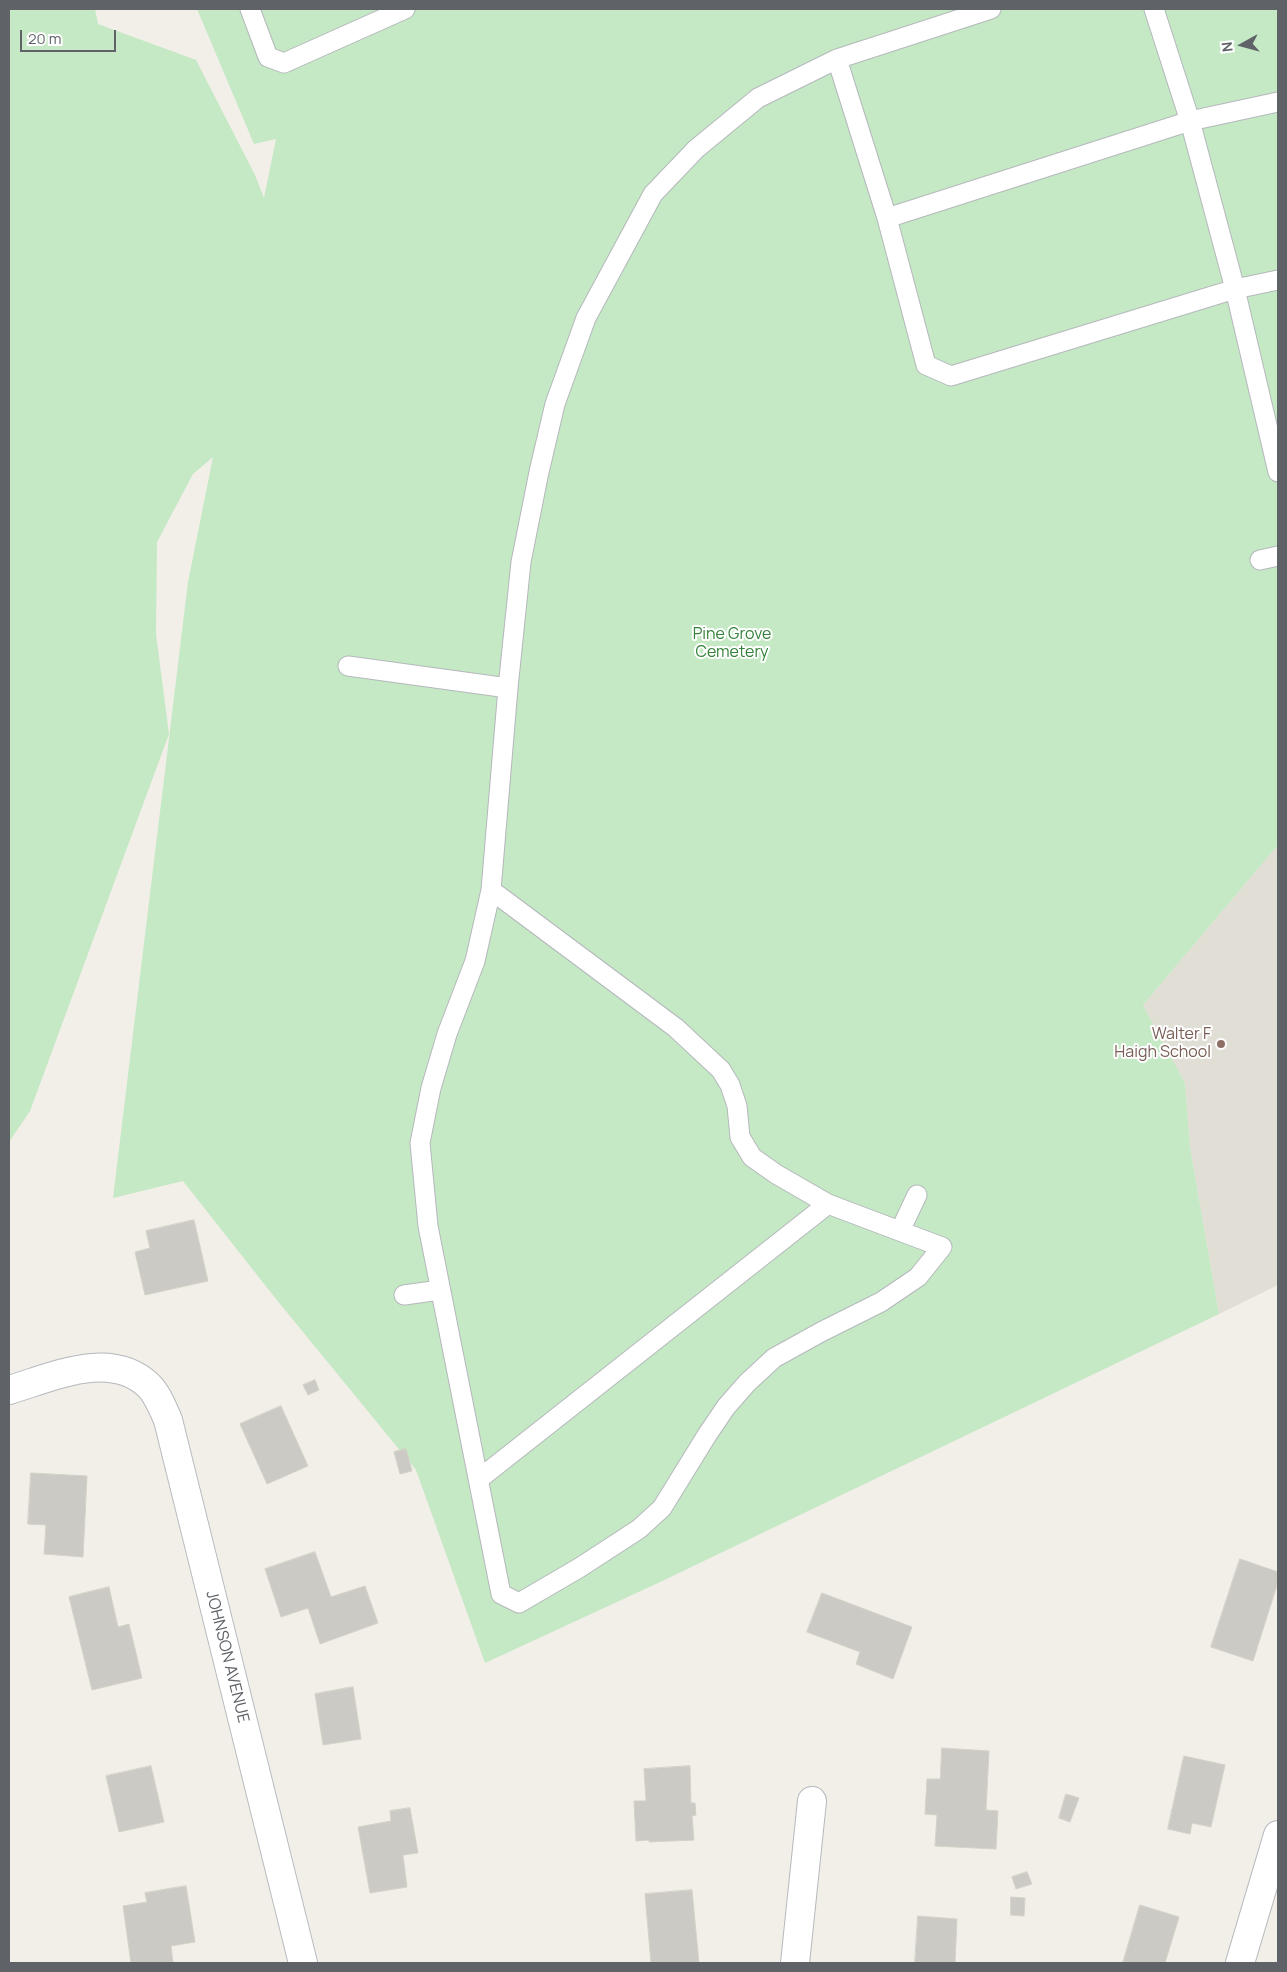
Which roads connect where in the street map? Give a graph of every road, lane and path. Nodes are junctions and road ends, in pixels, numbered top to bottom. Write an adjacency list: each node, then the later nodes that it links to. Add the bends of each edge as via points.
1 (250, 9): 2 (lane, via 268,57 284,63)
2 (405, 9)
3 (991, 9): 5 (lane)
4 (1154, 9): 7 (lane)
5 (837, 59): 8 (lane); 15 (lane, via 758,98 696,149 653,194 586,318 555,404 539,472 521,562)
6 (1278, 102): 7 (lane)
7 (1190, 121): 8 (lane); 10 (lane)
8 (887, 218): 10 (lane, via 926,365 951,376)
9 (1278, 280): 10 (lane)
10 (1235, 289): 11 (lane)
11 (1278, 472)
12 (1278, 556): 13 (lane)
13 (1260, 560)
14 (348, 666): 15 (lane)
15 (508, 688): 16 (lane)
16 (490, 890): 18 (lane, via 668,1022 702,1052 721,1070 730,1085 737,1106 740,1137 752,1157); 20 (lane, via 474,961 447,1034 420,1143 428,1226)
17 (918, 1195): 19 (lane)
18 (828, 1204): 19 (lane); 23 (lane)
19 (900, 1231): 23 (lane, via 942,1247 918,1277 881,1302 774,1358 726,1407 662,1508 640,1529 520,1603 501,1594)
20 (440, 1290): 21 (lane); 23 (lane)
21 (404, 1295)
22 (9, 1390): 26 (street, JOHNSON AVENUE, via 94,1367 109,1367 138,1378 160,1403 168,1420)
23 (479, 1479)
24 (812, 1801): 27 (street)
25 (1278, 1835): 28 (street)
26 (303, 1963)
27 (794, 1963)
28 (1240, 1963)

